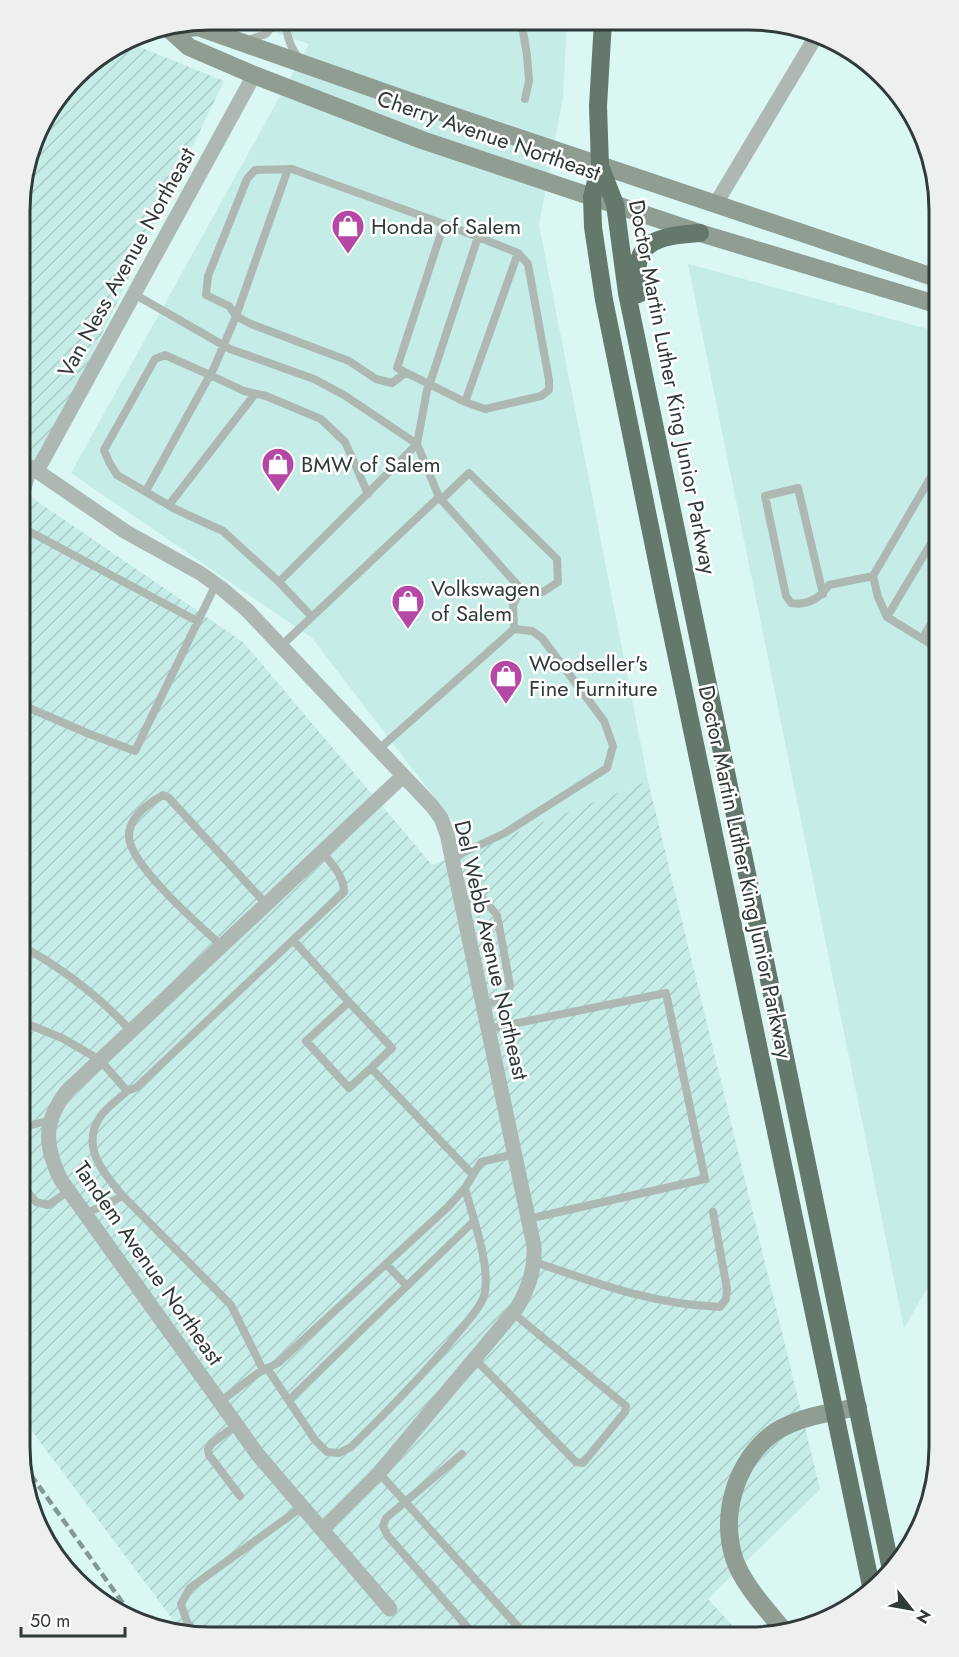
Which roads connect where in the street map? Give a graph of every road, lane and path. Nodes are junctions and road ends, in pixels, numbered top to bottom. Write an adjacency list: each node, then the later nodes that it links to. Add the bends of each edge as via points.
1 (207, 30): 7 (main road, Cherry Avenue Northeast)
2 (269, 30): 7 (lane)
3 (287, 30): 9 (lane, via 291,48)
4 (523, 30): 11 (lane, via 529,81)
5 (602, 30): 12 (highway, Doctor Martin Luther King Junior Parkway, via 598,106)
6 (173, 34): 10 (main road, Cherry Avenue Northeast, via 189,47)
7 (241, 42): 9 (main road, Cherry Avenue Northeast)
8 (813, 42): 16 (street)
9 (303, 63): 10 (main road, via 266,64); 12 (main road, Cherry Avenue Northeast)
10 (254, 75): 14 (main road, Cherry Avenue Northeast, via 422,140); 22 (street, Van Ness Avenue Northeast)
11 (525, 99)
12 (600, 166): 14 (highway, Doctor Martin Luther King Junior Parkway); 15 (highway, Doctor Martin Luther King Junior Parkway); 16 (main road, Cherry Avenue Northeast)
13 (288, 169): 17 (lane); 24 (lane); 24 (lane, via 255,170 247,178 208,276 206,295 228,306)
14 (592, 196): 15 (main road, Cherry Avenue Northeast); 93 (highway, Doctor Martin Luther King Junior Parkway, via 604,300)
15 (615, 204): 18 (main road, Cherry Avenue Northeast); 40 (highway, Doctor Martin Luther King Junior Parkway, via 627,292)
16 (715, 205): 21 (main road, Cherry Avenue Northeast)
17 (444, 224): 19 (lane); 26 (lane, via 397,368)
18 (700, 233): 23 (main road, Cherry Avenue Northeast); 40 (highway, via 668,235 654,242 643,251 637,265 638,289 671,459)
19 (478, 237): 20 (lane); 28 (lane)
20 (519, 253): 30 (lane); 30 (lane, via 528,264 549,390 541,396 485,409)
21 (929, 276)
22 (134, 294): 25 (lane); 32 (street, Van Ness Avenue Northeast)
23 (929, 302)
24 (236, 316): 25 (lane); 26 (lane, via 349,361 376,379 392,383)
25 (225, 346): 27 (lane); 31 (lane, via 314,379)
26 (405, 373): 28 (lane)
27 (210, 375): 29 (lane); 34 (lane); 34 (lane, via 165,355 155,359 104,450 117,475)
28 (429, 386): 30 (lane); 31 (lane)
29 (255, 394): 35 (lane, via 321,419 345,442); 37 (lane)
30 (465, 402)
31 (417, 444): 35 (lane); 36 (lane)
32 (30, 467): 43 (street, Del Webb Avenue Northeast, via 126,532)
33 (929, 480): 41 (lane)
34 (146, 491): 37 (lane)
35 (368, 494): 42 (lane)
36 (440, 498): 44 (lane); 44 (lane, via 469,473 558,559 558,582 543,592); 46 (lane)
37 (169, 505): 42 (lane, via 223,531)
38 (30, 532): 48 (lane)
39 (929, 547): 47 (lane)
40 (682, 562): 92 (highway, Doctor Martin Luther King Junior Parkway)
41 (873, 576): 45 (lane, via 830,585); 47 (lane)
42 (279, 582): 46 (lane)
43 (216, 584): 48 (lane); 53 (street, Del Webb Avenue Northeast)
44 (521, 589): 50 (lane, via 513,605)
45 (823, 594): 45 (lane, via 801,605 791,603 786,596 765,496 798,488)
46 (312, 617): 53 (lane)
47 (887, 617): 51 (lane)
48 (197, 621): 54 (lane, via 135,751)
49 (929, 627): 51 (lane)
50 (514, 629): 55 (lane); 58 (lane, via 532,631 542,638 604,721 613,746 607,768 505,833)
51 (922, 639): 52 (lane)
52 (929, 643)
53 (281, 646): 55 (street, Del Webb Avenue Northeast)
54 (30, 708)
55 (379, 749): 56 (street, Del Webb Avenue Northeast)
56 (403, 776): 57 (street, Tandem Avenue Northeast); 58 (street, Del Webb Avenue Northeast, via 441,818)
57 (322, 852): 59 (street, Tandem Avenue Northeast); 61 (lane, via 344,883 344,892)
58 (452, 858): 60 (street, Del Webb Avenue Northeast)
59 (266, 904): 62 (street, Tandem Avenue Northeast); 62 (lane, via 169,798 163,795 142,811 130,827 132,849 166,892)
60 (462, 904): 65 (street, Del Webb Avenue Northeast); 65 (lane, via 484,900 497,915 510,985 507,996)
61 (293, 940): 64 (lane); 71 (lane, via 137,1087)
62 (222, 946): 68 (street, Tandem Avenue Northeast)
63 (30, 951): 68 (lane, via 108,1006)
64 (349, 1002): 70 (lane, via 392,1048); 70 (lane, via 306,1041 349,1088)
65 (483, 1006): 67 (street, Del Webb Avenue Northeast)
66 (30, 1025): 69 (lane)
67 (488, 1029): 74 (street, Del Webb Avenue Northeast); 82 (lane, via 666,993 705,1179)
68 (132, 1031): 69 (street, Tandem Avenue Northeast)
69 (100, 1060): 71 (lane); 72 (street, Tandem Avenue Northeast, via 67,1092)
70 (371, 1068): 75 (lane)
71 (127, 1090): 79 (lane, via 101,1117 92,1136 95,1158)
72 (51, 1120): 73 (lane); 77 (street, Tandem Avenue Northeast, via 48,1146 52,1163)
73 (30, 1125)
74 (515, 1154): 75 (lane, via 481,1162); 82 (street, Del Webb Avenue Northeast)
75 (473, 1175): 76 (lane)
76 (465, 1188): 83 (lane); 85 (lane)
77 (69, 1191): 78 (lane, via 48,1205 36,1202); 81 (street, Tandem Avenue Northeast)
78 (30, 1195)
79 (123, 1196): 81 (lane); 89 (lane, via 231,1305)
80 (713, 1212): 84 (lane, via 727,1289 720,1307 685,1306 643,1298)
81 (86, 1214): 91 (street, Tandem Avenue Northeast)
82 (528, 1219): 84 (street, Del Webb Avenue Northeast)
83 (474, 1221): 86 (lane); 90 (lane, via 480,1235 484,1296 402,1398 351,1447 339,1453 327,1452 315,1440)
84 (535, 1262): 87 (street, Del Webb Avenue Northeast, via 527,1291)
85 (386, 1264): 86 (lane); 89 (lane, via 278,1363)
86 (407, 1286): 90 (lane)
87 (513, 1313): 88 (street, Del Webb Avenue Northeast); 88 (lane, via 626,1406 583,1463 576,1462)
88 (475, 1359): 96 (street, Del Webb Avenue Northeast)
89 (265, 1369): 90 (lane); 91 (lane)
90 (289, 1400)
91 (220, 1402): 94 (street, Tandem Avenue Northeast)
92 (858, 1407): 93 (main road); 101 (highway, Doctor Martin Luther King Junior Parkway)
93 (833, 1412): 102 (highway, Doctor Martin Luther King Junior Parkway); 105 (main road, via 776,1432 763,1443 747,1461 731,1504 731,1546 737,1566)
94 (236, 1425): 97 (lane, via 208,1449); 99 (street, Tandem Avenue Northeast)
95 (462, 1454): 98 (lane)
96 (379, 1473): 98 (lane); 100 (street, Del Webb Avenue Northeast)
97 (240, 1496)
98 (405, 1502): 106 (lane, via 386,1518 383,1526 387,1535); 107 (lane)
99 (302, 1508): 100 (street, Tandem Avenue Northeast); 104 (lane, via 190,1588 182,1604)
100 (323, 1529): 103 (street, Tandem Avenue Northeast)
101 (889, 1560)
102 (870, 1580)
103 (390, 1609)
104 (190, 1625)
105 (779, 1625)
106 (467, 1627)
107 (518, 1627)

